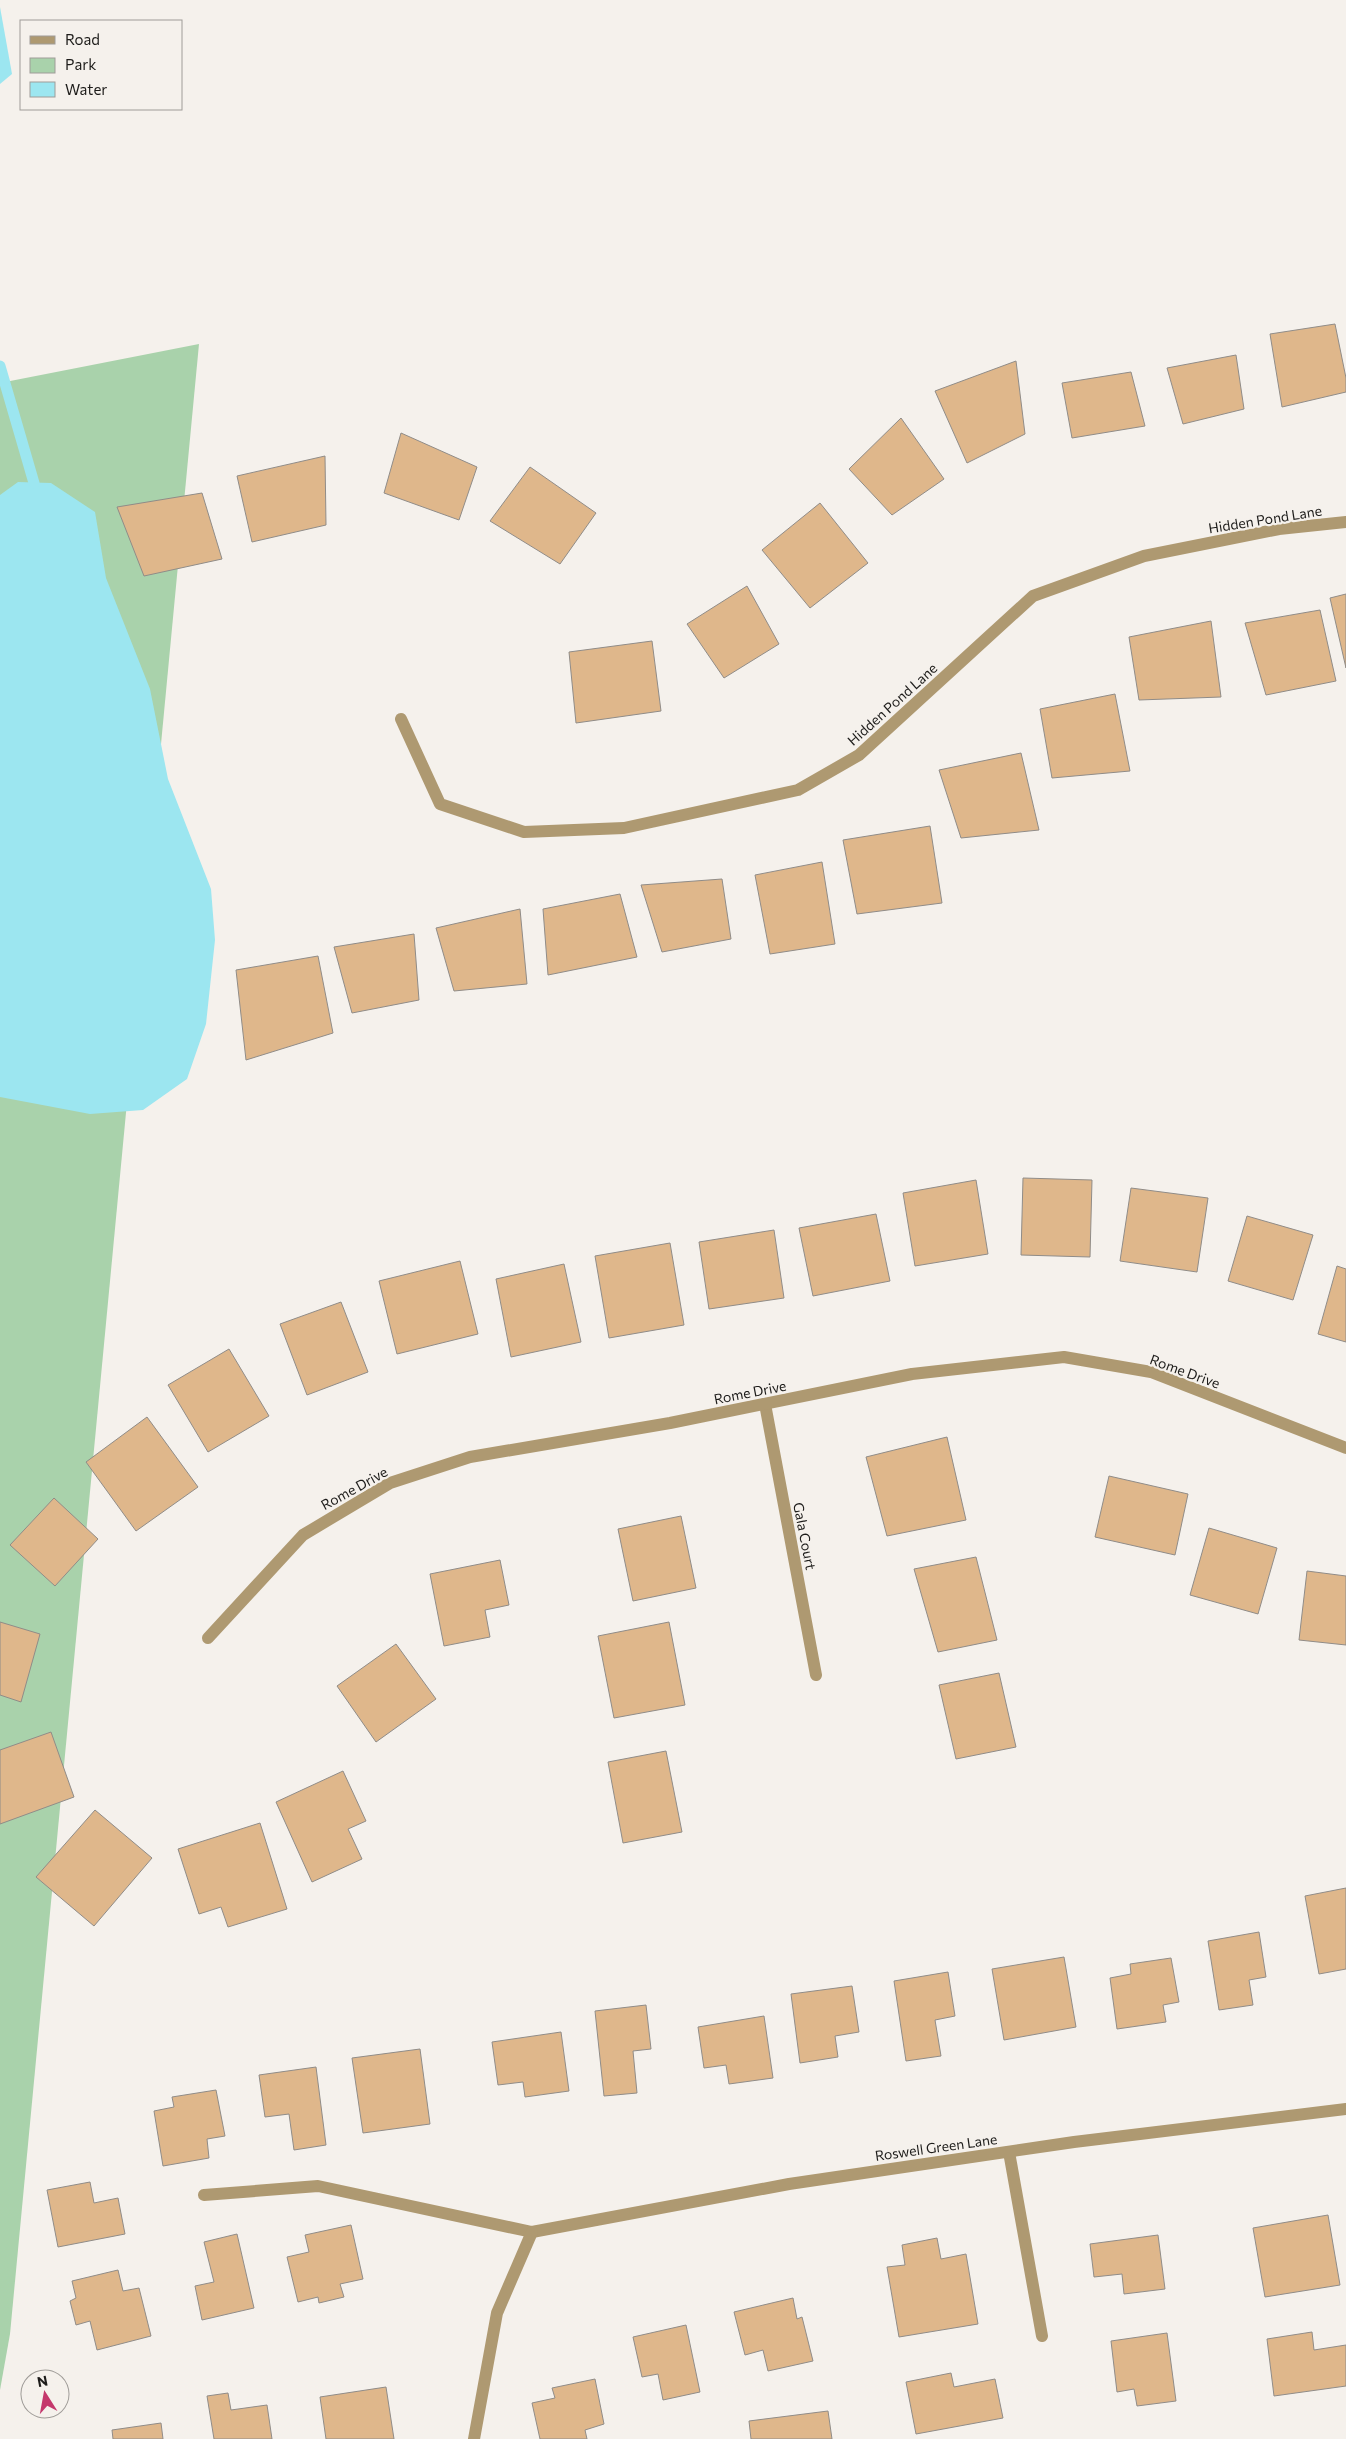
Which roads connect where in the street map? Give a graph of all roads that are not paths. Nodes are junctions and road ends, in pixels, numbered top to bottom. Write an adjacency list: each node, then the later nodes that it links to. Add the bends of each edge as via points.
1 (1346, 522): 2 (street, Hidden Pond Lane, via 1279,529 1144,556 1033,596 859,755 798,790 624,828 524,832 440,804)
2 (401, 719)
3 (765, 1404): 4 (street, Rome Drive, via 912,1374 1064,1357 1150,1372); 5 (street, Rome Drive, via 470,1457 390,1482 303,1535); 6 (street, Gala Court)
4 (1346, 1448)
5 (208, 1638)
6 (816, 1675)
7 (1346, 2109): 8 (street, Roswell Green Lane)
8 (1009, 2152): 10 (street, Roswell Green Lane, via 789,2184); 11 (street)
9 (204, 2194): 10 (street, via 318,2186)
10 (532, 2232): 12 (street, via 497,2313)
11 (1042, 2336)
12 (474, 2439)

